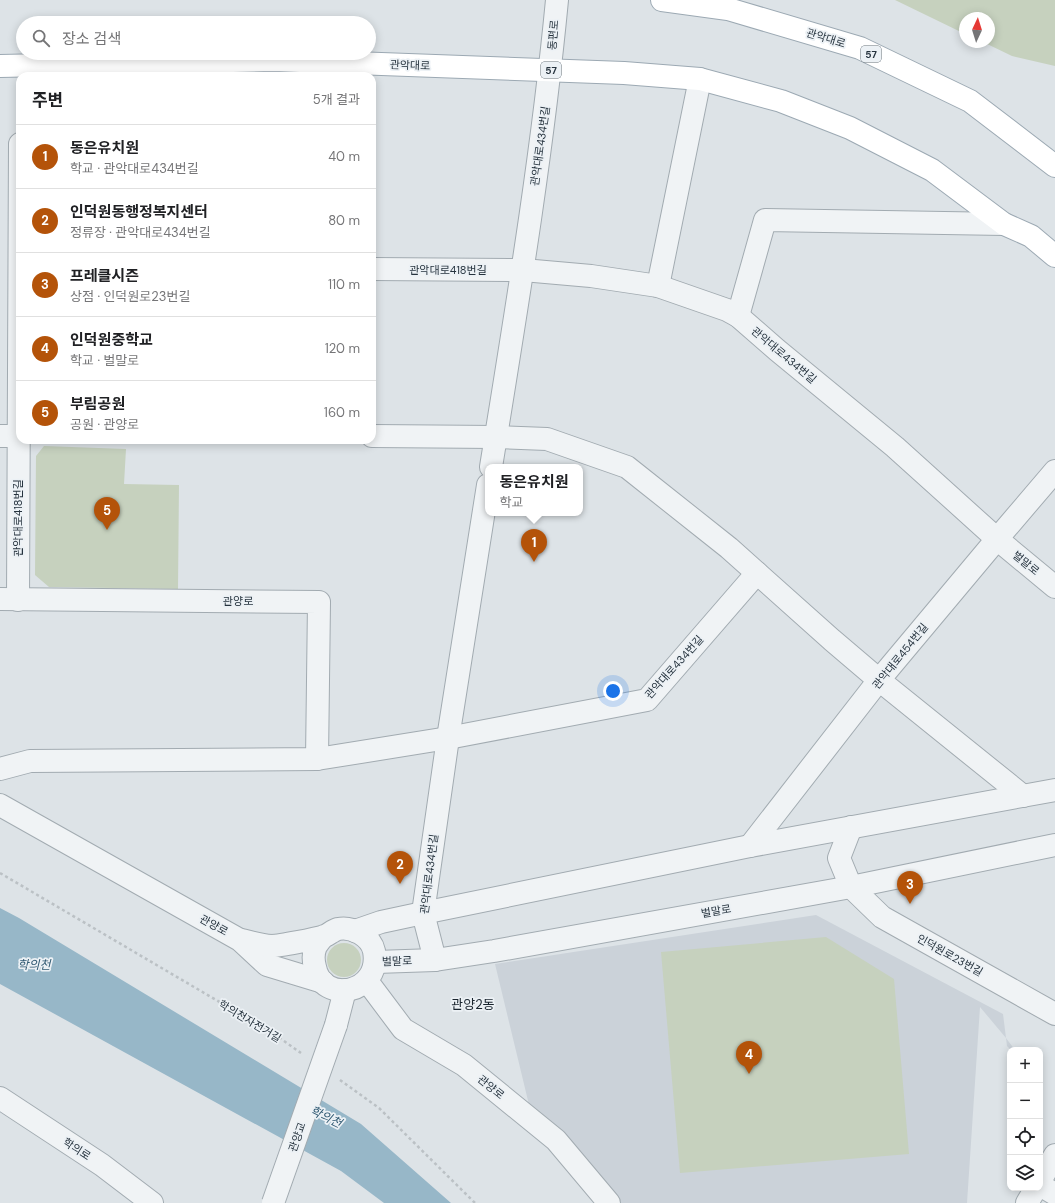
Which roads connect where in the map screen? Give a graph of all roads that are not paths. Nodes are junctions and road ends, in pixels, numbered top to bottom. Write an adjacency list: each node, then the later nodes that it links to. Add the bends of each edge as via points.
1 (557, 0): 4 (street, 동편로)
2 (662, 0): 6 (main road, 관악대로 / 57, via 728,9 860,48 970,101)
3 (14, 69): 4 (main road, 관악대로 / 57, via 274,60)
4 (550, 70): 5 (main road, 관악대로 / 57, via 624,72); 12 (street, 관악대로434번길)
5 (700, 79): 8 (main road, 관악대로 / 57, via 781,101 850,128 932,170); 13 (street)
6 (1055, 166)
7 (16, 214): 10 (street, 관악대로418번길)
8 (1004, 224): 9 (main road, 관악대로 / 57, via 1031,236); 14 (street, 관악대로, via 765,220)
9 (1055, 256)
10 (13, 266): 15 (street, 관악대로418번길)
11 (376, 269): 12 (street, 관악대로418번길)
12 (523, 270): 13 (street, 관악대로434번길, via 591,276); 17 (street, 관악대로434번길)
13 (658, 286): 14 (street, 관악대로434번길)
14 (738, 316): 21 (street, 관악대로434번길, via 895,447)
15 (13, 436): 24 (street, 관악대로418번길)
16 (376, 436): 17 (street)
17 (496, 437): 18 (street, 관악대로434번길); 22 (street, via 547,439 627,467)
18 (492, 464)
19 (1055, 471): 21 (street, 관악대로454번길)
20 (485, 504): 26 (street, 관악대로434번길)
21 (997, 539): 23 (street, 벌말로); 25 (street, 관악대로454번길)
22 (757, 573): 25 (street); 26 (street, 관악대로434번길, via 647,700)
23 (1055, 587)
24 (9, 600): 27 (street, 관양로, via 319,602)
25 (880, 680): 30 (street); 34 (street, 관악대로454번길)
26 (448, 738): 27 (street); 36 (street, 관악대로434번길)
27 (317, 759): 28 (street, via 30,762)
28 (0, 769)
29 (1055, 790): 30 (street)
30 (1023, 796): 32 (street)
31 (0, 805): 39 (street, 관양로)
32 (851, 827): 34 (street); 35 (street, via 839,858)
33 (1055, 845): 35 (street, 벌말로)
34 (750, 846): 36 (street)
35 (851, 887): 40 (street, 벌말로); 44 (street, 인덕원로23번길, via 882,917)
36 (422, 913): 37 (street); 40 (street, 관악대로434번길)
37 (355, 931): 38 (street, via 338,929); 41 (street, via 366,937 373,949)
38 (324, 936): 39 (street, via 271,946); 42 (street, via 316,947 313,959 316,972)
39 (240, 940): 42 (street, 관양로, via 267,965)
40 (435, 960): 41 (street, 벌말로)
41 (371, 971): 43 (street, via 357,988); 53 (street, 관양로, via 403,1029 464,1065 556,1140)
42 (323, 982): 43 (street, via 333,988)
43 (344, 990): 52 (street, 관양교, bridge, via 336,1025)
44 (1055, 1014)
45 (0, 1098): 51 (street, 학의로, via 102,1165)
46 (1055, 1155): 47 (street)
47 (1043, 1176)
48 (1043, 1187): 50 (street)
49 (1034, 1191): 54 (street)
50 (1055, 1194)
51 (152, 1203)
52 (273, 1203)
53 (609, 1203)
54 (1027, 1203)

